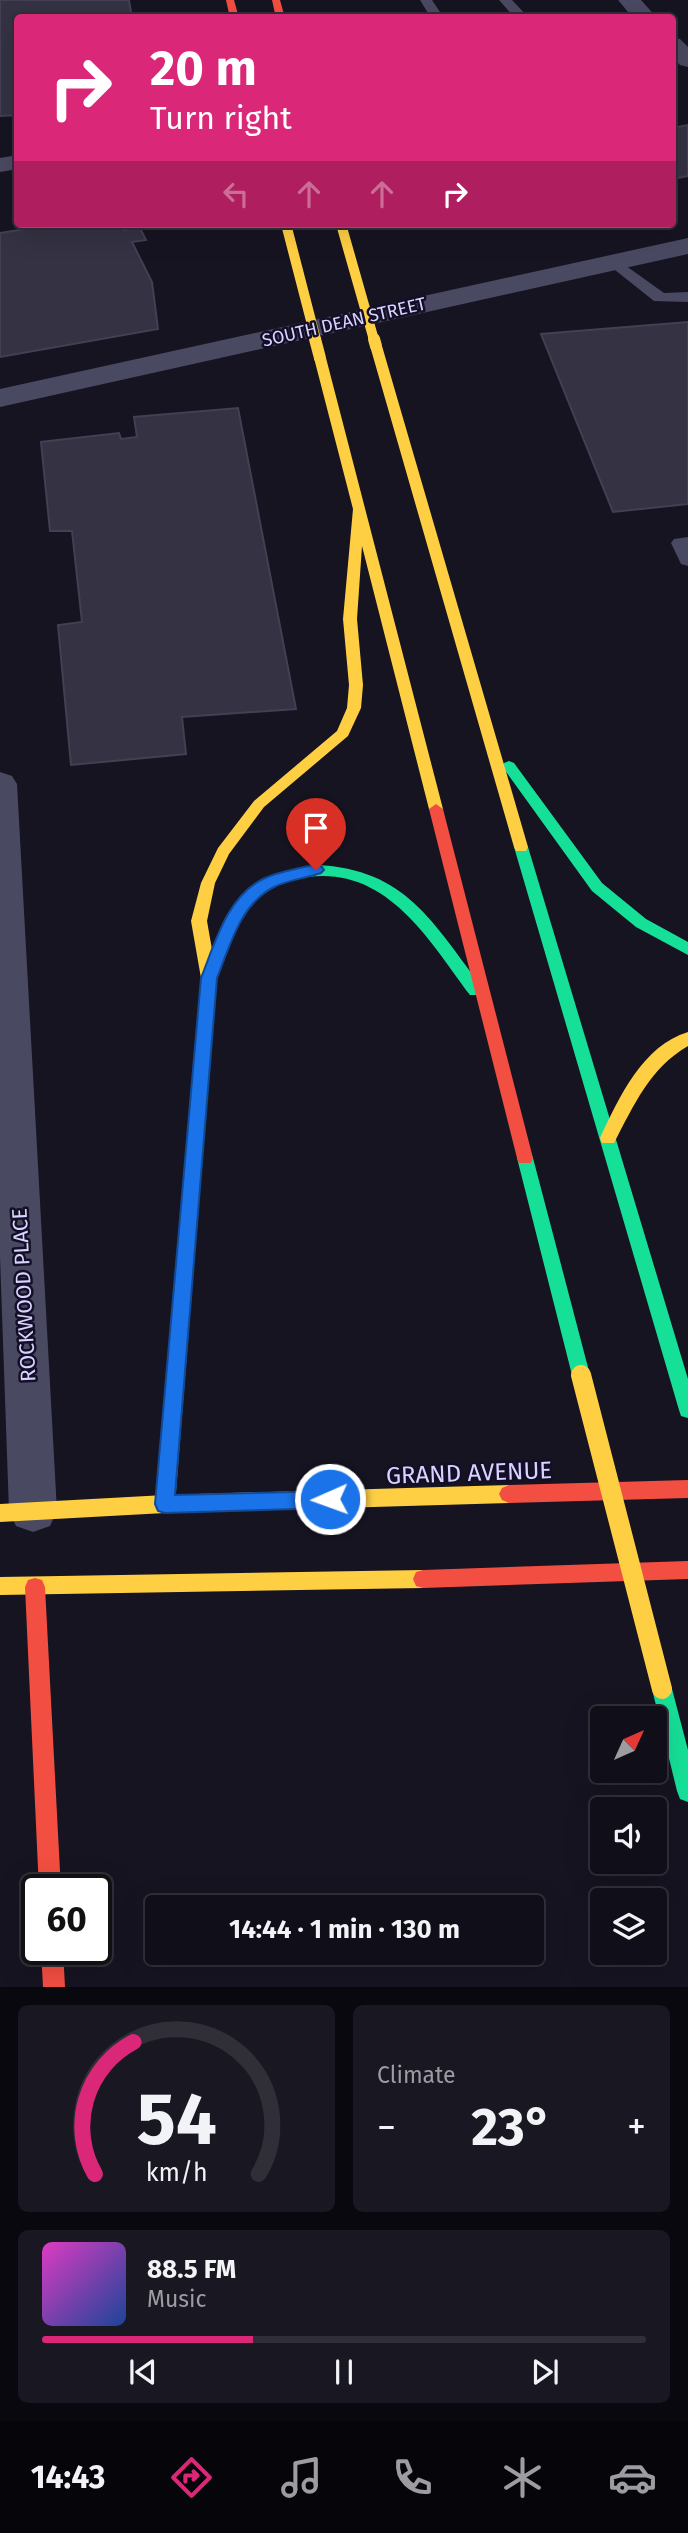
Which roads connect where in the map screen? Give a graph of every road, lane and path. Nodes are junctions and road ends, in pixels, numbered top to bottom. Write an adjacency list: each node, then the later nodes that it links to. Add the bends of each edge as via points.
1 (505, 0): 3 (lane)
2 (629, 0): 4 (street)
3 (519, 14)
4 (642, 14)
5 (287, 228): 11 (main road, bridge)
6 (342, 228): 14 (main road, bridge)
7 (688, 246): 8 (street, SOUTH DEAN STREET)
8 (615, 263): 9 (lane, via 660,298); 10 (street, SOUTH DEAN STREET)
9 (688, 297)
10 (0, 398)
11 (359, 506): 17 (main road, via 350,637 357,679 352,720 335,741 259,804 223,852 208,883 199,921); 18 (main road)
12 (688, 542): 13 (lane, via 680,542)
13 (688, 560)
14 (491, 740): 16 (main road, via 597,887 633,917); 20 (main road)
15 (0, 785): 21 (street, ROCKWOOD PLACE)
16 (688, 949)
17 (209, 978): 18 (main road, via 234,917 256,890 293,874 335,870 358,874 397,896); 24 (main road)
18 (485, 1001): 29 (main road, bridge)
19 (688, 1038): 20 (main road, via 646,1068)
20 (608, 1138): 22 (main road)
21 (13, 1352): 25 (street, ROCKWOOD PLACE)
22 (688, 1410)
23 (688, 1489): 24 (main road, GRAND AVENUE)
24 (165, 1504): 25 (main road, GRAND AVENUE)
25 (17, 1512)
26 (688, 1570): 28 (main road)
27 (0, 1586): 28 (main road)
28 (35, 1587): 30 (main road)
29 (688, 1791)
30 (49, 1874)
31 (53, 1965): 32 (main road)
32 (54, 1987)

